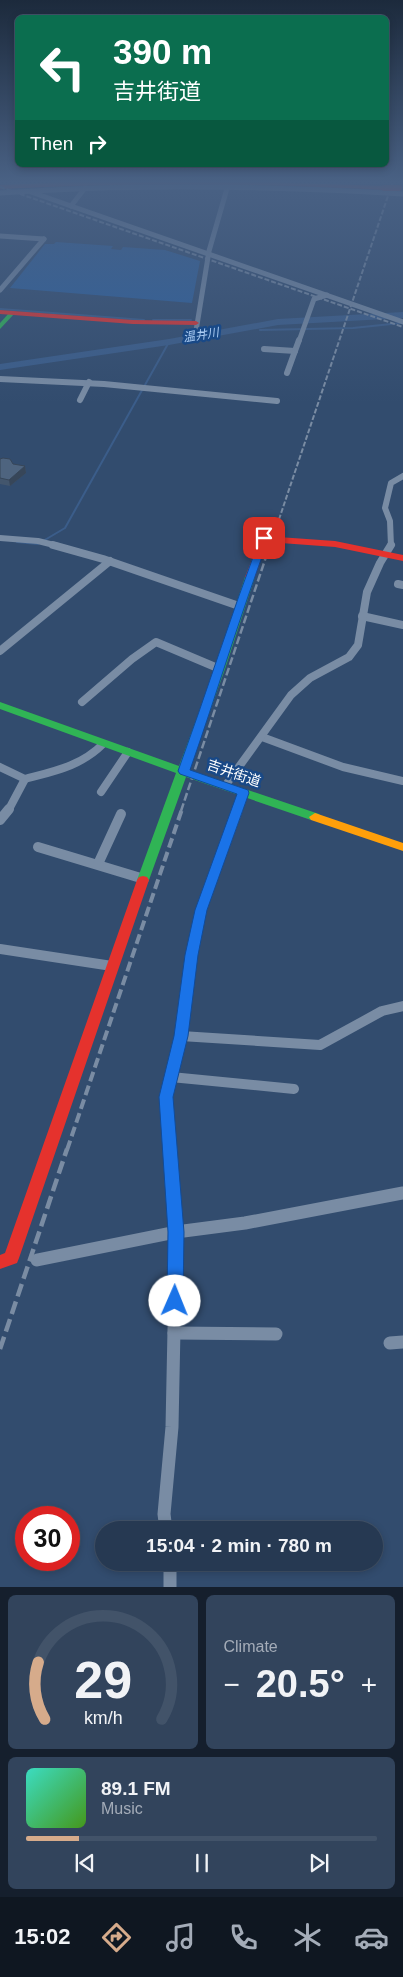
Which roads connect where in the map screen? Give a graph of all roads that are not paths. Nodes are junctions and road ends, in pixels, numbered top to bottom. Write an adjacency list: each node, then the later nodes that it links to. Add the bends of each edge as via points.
1 (30, 255): 4 (street)
2 (209, 255): 9 (street)
3 (212, 255): 5 (street)
4 (0, 290)
5 (327, 295): 7 (street); 11 (street, via 314,299)
6 (6, 312): 8 (main road); 9 (main road)
7 (403, 322)
8 (0, 327)
9 (196, 327)
10 (264, 349): 11 (street)
11 (295, 351): 12 (street)
12 (286, 373)
13 (0, 379): 14 (street)
14 (90, 382): 15 (street); 16 (street)
15 (80, 400)
16 (276, 401)
17 (403, 476): 19 (street, via 391,483 384,508 392,538)
18 (0, 538): 21 (street, via 38,541)
19 (386, 555): 20 (main road); 22 (main road, via 335,544 264,538); 23 (street, via 367,592)
20 (403, 558)
21 (110, 561): 22 (street); 25 (street)
22 (239, 606): 26 (main road)
23 (362, 616): 24 (street); 29 (street, via 358,645 349,657 310,678 291,696)
24 (403, 625)
25 (0, 651)
26 (220, 669): 27 (street, via 156,642); 33 (main road)
27 (82, 702)
28 (0, 705): 30 (main road, 吉井街道)
29 (262, 738): 35 (street, via 343,767); 36 (street)
30 (103, 744): 31 (main road, 吉井街道); 34 (street, via 91,757 78,764)
31 (128, 752): 33 (main road, 吉井街道); 37 (street)
32 (0, 766): 34 (street)
33 (184, 771): 36 (main road, 吉井街道); 44 (main road)
34 (25, 778): 40 (street, via 11,807)
35 (403, 781)
36 (224, 786): 38 (main road, 吉井街道)
37 (101, 792)
38 (244, 793): 42 (main road, 吉井街道); 48 (street, via 201,910 191,955)
39 (120, 814): 43 (street)
40 (0, 820)
41 (38, 847): 43 (street)
42 (403, 847)
43 (98, 864): 44 (street)
44 (144, 879): 46 (main road)
45 (0, 949): 46 (street)
46 (112, 966): 54 (main road, via 11,1258)
47 (403, 1006): 48 (street, via 382,1011 320,1044)
48 (181, 1036): 49 (street)
49 (171, 1077): 50 (street); 52 (street, via 166,1097)
50 (294, 1089)
51 (403, 1193): 52 (street, via 245,1223)
52 (176, 1232): 53 (street); 55 (street)
53 (37, 1260)
54 (0, 1262)
55 (174, 1333): 56 (street); 57 (street, via 172,1427)
56 (276, 1334)
57 (165, 1521)
58 (170, 1571): 59 (street)
59 (170, 1587)

